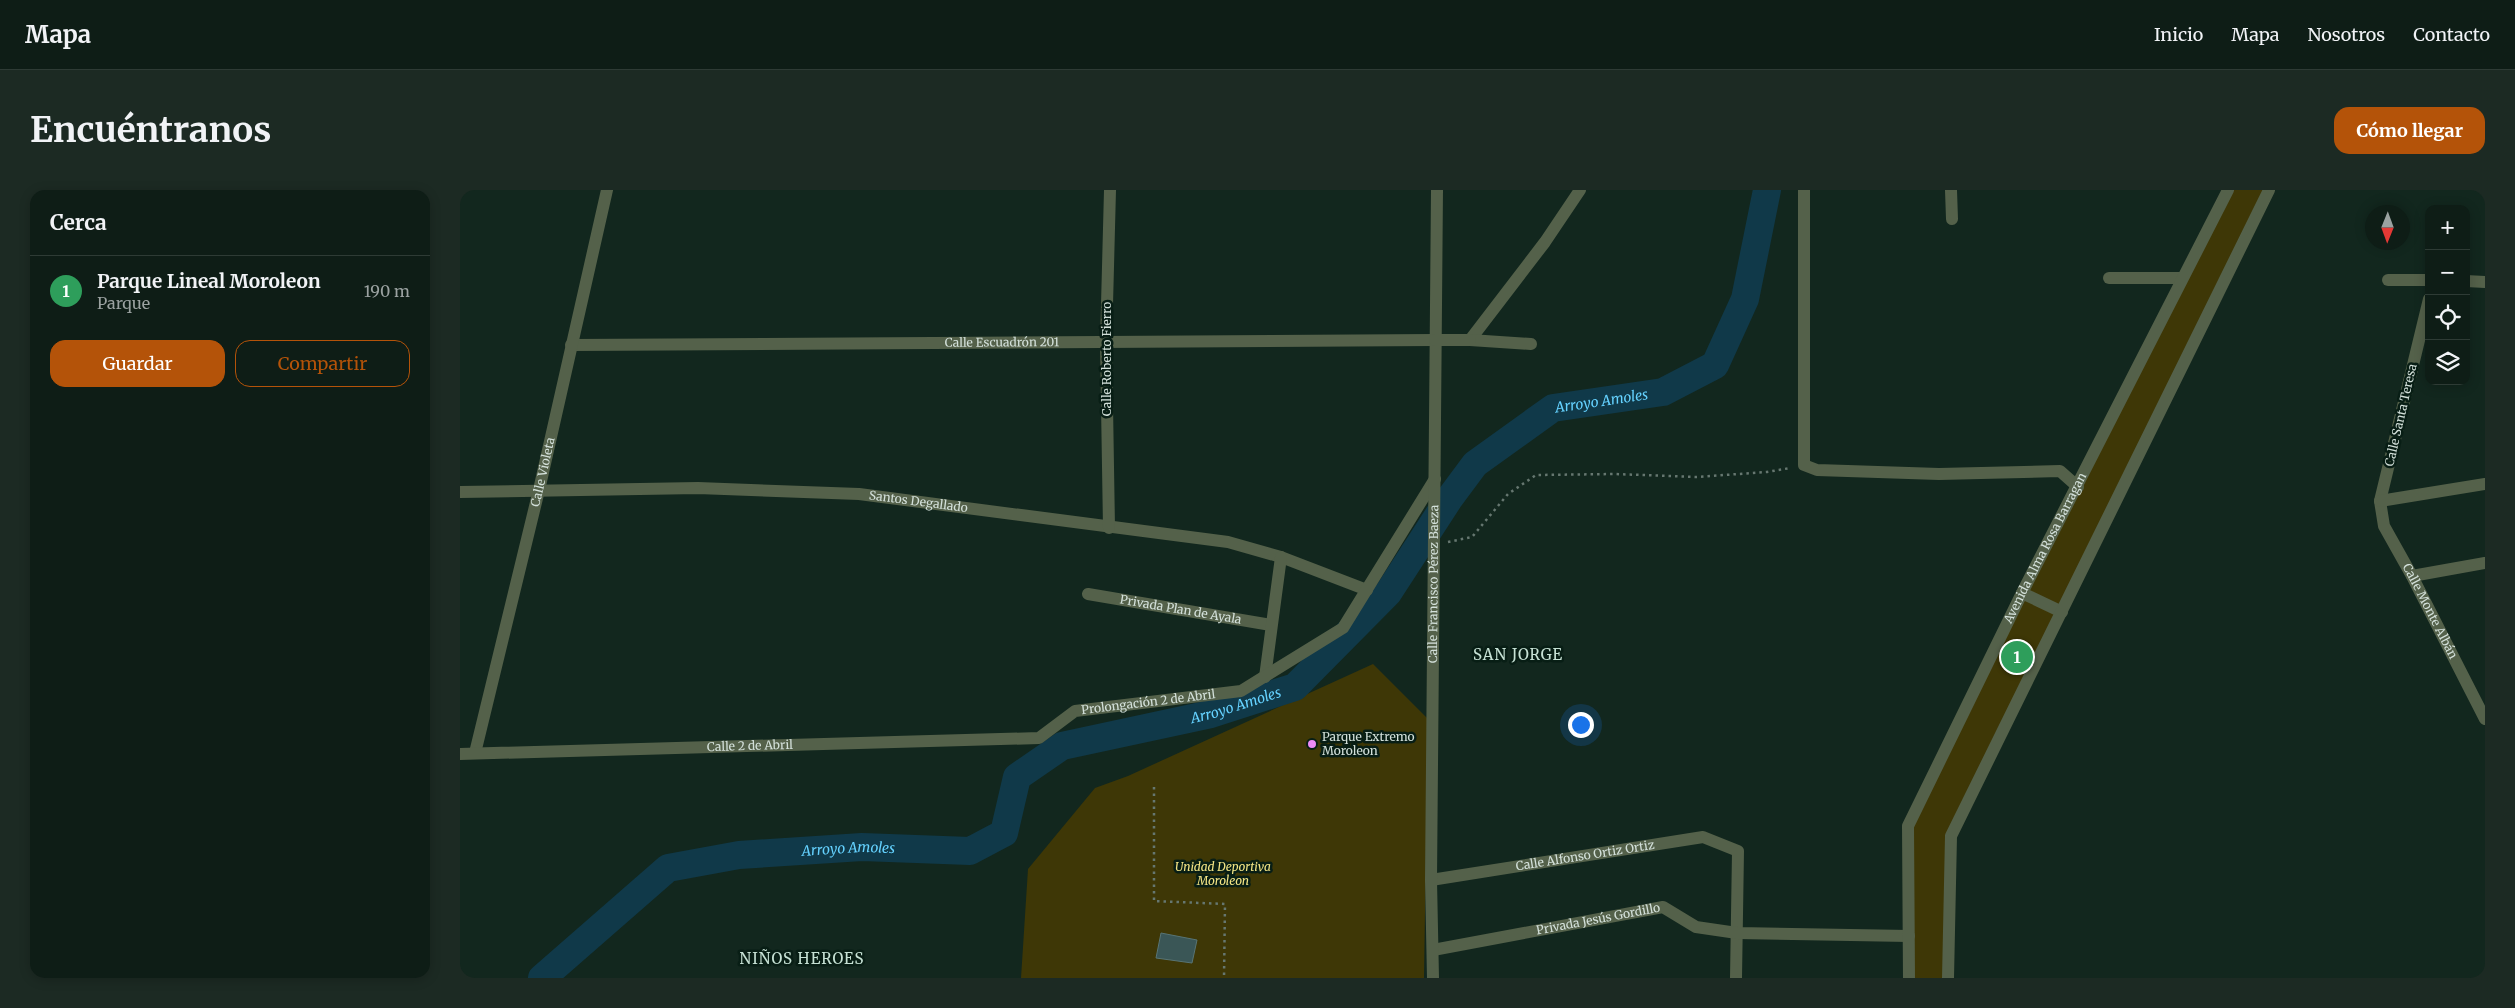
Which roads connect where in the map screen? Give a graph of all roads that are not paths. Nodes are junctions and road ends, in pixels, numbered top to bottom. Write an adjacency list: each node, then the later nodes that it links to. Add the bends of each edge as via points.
1 (607, 190): 2 (street); 22 (street, Calle Violeta)
2 (620, 190)
3 (1110, 190): 20 (street, Calle Roberto Fierro)
4 (1437, 190): 18 (street, Calle Francisco Pérez Baeza)
5 (1580, 190): 19 (street, via 1545,242)
6 (1804, 190): 25 (street, via 1804,465 1817,470 1939,474 2060,471)
7 (1950, 190): 10 (street)
8 (2228, 190): 12 (street, Avenida Alma Rosa Barragan)
9 (2269, 190): 36 (street)
10 (1952, 219)
11 (2109, 278): 12 (street)
12 (2182, 278): 25 (street, Avenida Alma Rosa Barragan)
13 (2388, 280): 14 (street)
14 (2425, 280)
15 (2470, 281): 16 (street)
16 (2485, 282)
17 (2425, 315): 28 (street, Calle Santa Teresa)
18 (1435, 340): 19 (street, Calle Escuadrón 201); 20 (street, Calle Escuadrón 201); 23 (street, Calle Francisco Pérez Baeza)
19 (1470, 340): 21 (street, Calle Escuadrón 201)
20 (1106, 342): 22 (street, Calle Escuadrón 201); 29 (street, Calle Roberto Fierro)
21 (1531, 344)
22 (571, 346): 26 (street, Calle Violeta)
23 (1435, 481): 33 (street, Prolongación 2 de Abril); 43 (street, Calle Francisco Pérez Baeza)
24 (2485, 484): 28 (street)
25 (2078, 487): 34 (street, Avenida Alma Rosa Barragan)
26 (539, 490): 27 (street, Santos Degallado); 29 (street, Santos Degallado, via 698,488 859,494); 41 (street, Calle Violeta)
27 (460, 492)
28 (2380, 501): 32 (street, Calle Monte Albán, via 2384,526)
29 (1109, 528): 30 (street, Santos Degallado, via 1228,542)
30 (1281, 557): 33 (street, Santos Degallado); 37 (street)
31 (2485, 563): 32 (street)
32 (2412, 576): 39 (street, Calle Monte Albán)
33 (1367, 590): 38 (street, Prolongación 2 de Abril, via 1343,628)
34 (2022, 593): 36 (street); 45 (street, Avenida Alma Rosa Barragan, via 1908,826)
35 (1088, 594): 37 (street, Privada Plan de Ayala)
36 (2062, 612): 50 (street, via 1951,836)
37 (1271, 625): 38 (street)
38 (1265, 678): 40 (street, Prolongación 2 de Abril, via 1241,691 1075,711)
39 (2484, 714)
40 (1039, 738): 41 (street, Calle 2 de Abril)
41 (475, 753): 42 (street, Calle 2 de Abril)
42 (460, 754)
43 (1430, 880): 44 (street, Calle Alfonso Ortiz Ortiz, via 1703,837 1738,851); 46 (street, Calle Francisco Pérez Baeza)
44 (1737, 933): 45 (street, Privada Jesús Gordillo); 46 (street, Privada Jesús Gordillo, via 1696,927 1663,908); 48 (street)
45 (1909, 936): 49 (street, Avenida Alma Rosa Barragan)
46 (1433, 950): 47 (street, Calle Francisco Pérez Baeza)
47 (1433, 978)
48 (1736, 978)
49 (1909, 978)
50 (1948, 978)

